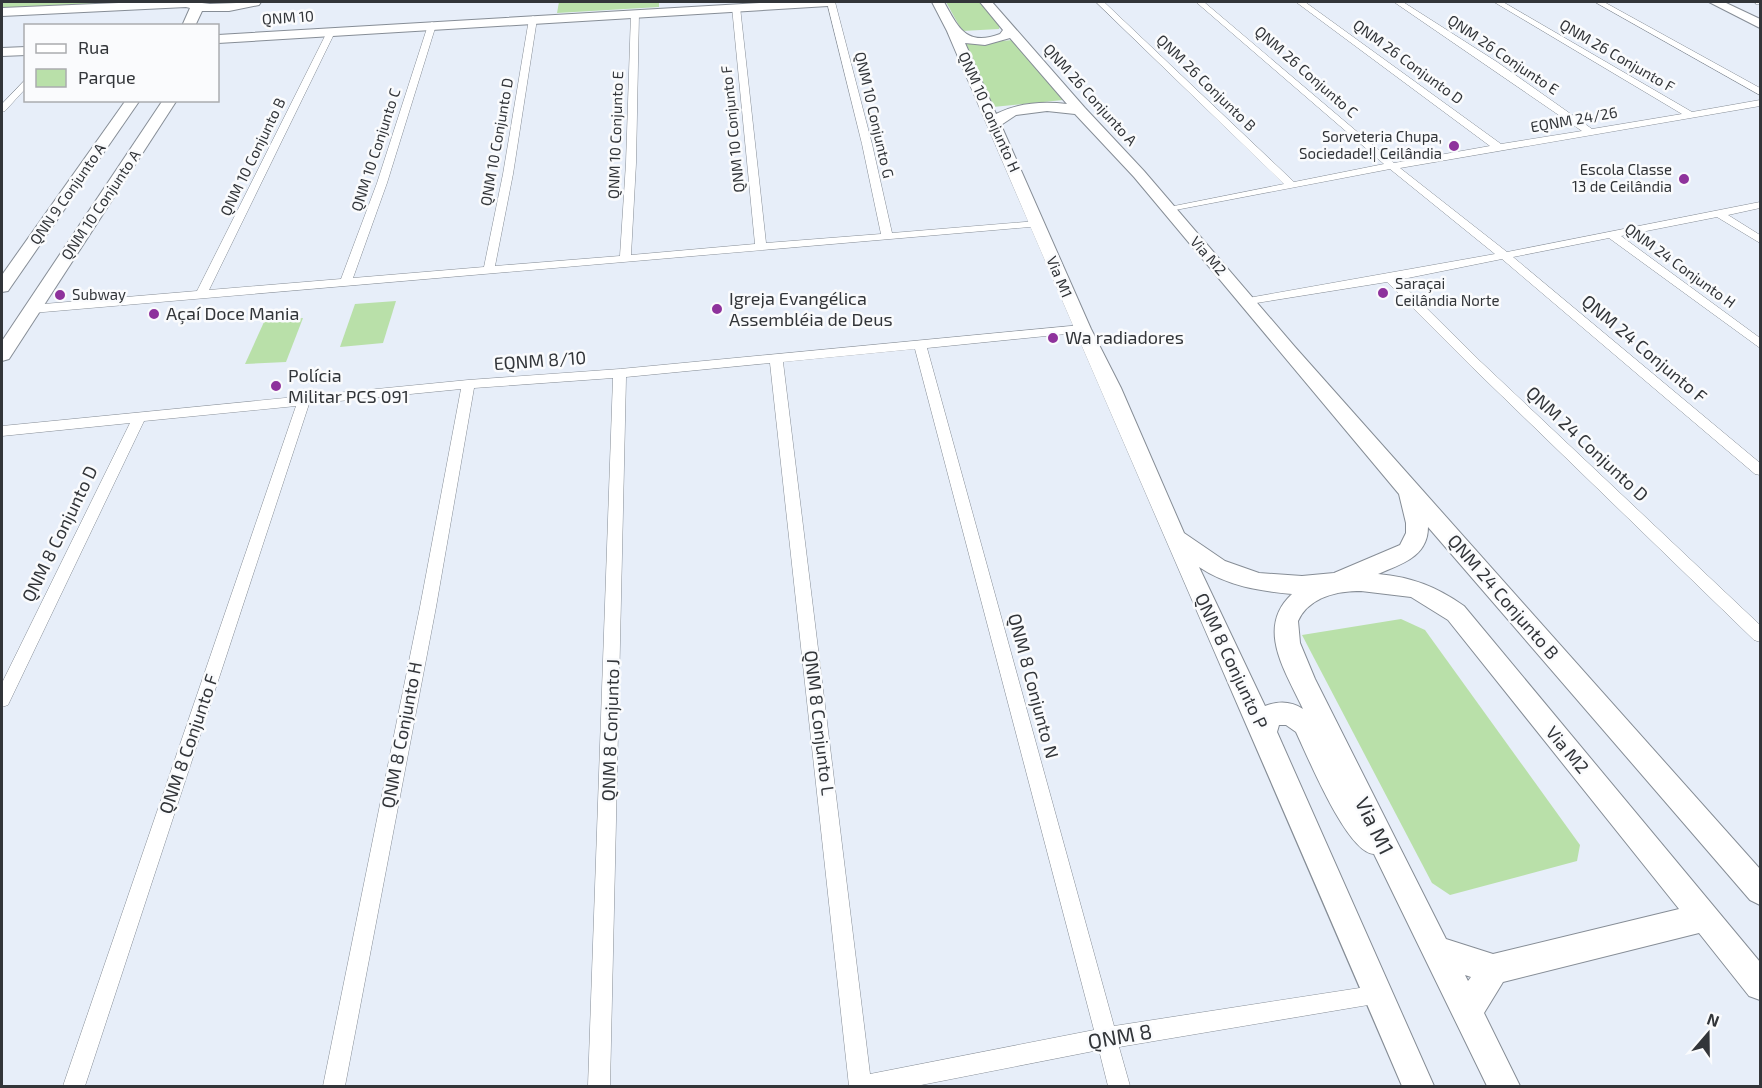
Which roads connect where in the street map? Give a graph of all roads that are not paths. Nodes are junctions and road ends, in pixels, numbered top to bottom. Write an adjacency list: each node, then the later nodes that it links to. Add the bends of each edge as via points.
1 (829, 2): 14 (main road, QNM 10); 50 (street, QNM 10 Conjunto G)
2 (938, 2): 24 (main road, QNM 10 Conjunto H)
3 (986, 2): 23 (main road, QNM 26 Conjunto A)
4 (1100, 2): 42 (street, QNM 26 Conjunto B)
5 (1200, 2): 41 (street, QNM 26 Conjunto C)
6 (1300, 2): 40 (street, QNM 26 Conjunto D)
7 (1398, 2): 39 (street, QNM 26 Conjunto E, via 1494,63)
8 (1498, 2): 37 (street, QNM 26 Conjunto F)
9 (1599, 2): 30 (street)
10 (1715, 2): 21 (main road)
11 (1744, 2): 15 (main road)
12 (250, 3): 13 (main road); 19 (main road, via 233,9)
13 (189, 4): 16 (main road); 20 (main road, via 195,15)
14 (736, 7): 17 (main road, QNM 10); 52 (street, QNM 10 Conjunto F)
15 (1761, 9)
16 (2, 12)
17 (635, 13): 18 (main road, QNM 10); 54 (street, QNM 10 Conjunto E)
18 (533, 19): 22 (main road, QNM 10); 55 (street, QNM 10 Conjunto D)
19 (222, 21)
20 (189, 24)
21 (1761, 24)
22 (432, 25): 25 (main road, QNM 10); 57 (street, QNM 10 Conjunto C, via 382,183)
23 (1010, 29): 24 (main road, via 1005,37 988,41 963,38); 35 (main road, QNM 26 Conjunto A)
24 (953, 30): 38 (main road, QNM 10 Conjunto H)
25 (331, 32): 26 (main road, QNM 10); 59 (street, QNM 10 Conjunto B)
26 (219, 39)
27 (24, 51): 28 (main road)
28 (2, 52)
29 (24, 84): 34 (street)
30 (1761, 92)
31 (132, 102): 36 (main road, QNN 9 Conjunto A)
32 (169, 102): 43 (main road, QNM 10 Conjunto A)
33 (1761, 103): 37 (street, EQNM 24/26)
34 (2, 109)
35 (1080, 111): 38 (main road, via 1053,106 1021,110 1005,113); 45 (main road, QNM 26 Conjunto A)
36 (123, 114): 43 (main road, via 116,141 73,202 91,205); 48 (main road, QNN 9 Conjunto A)
37 (1691, 115): 39 (street, EQNM 24/26)
38 (994, 124): 47 (main road, QNM 10 Conjunto H)
39 (1592, 133): 40 (street, EQNM 24/26)
40 (1499, 147): 41 (street, EQNM 24/26)
41 (1392, 166): 42 (street, EQNM 24/26); 53 (street)
42 (1292, 186): 45 (street, EQNM 24/26)
43 (110, 192): 61 (main road, QNM 10 Conjunto A)
44 (1761, 205): 46 (street)
45 (1169, 210): 60 (main road, Via M2)
46 (1718, 213): 49 (street); 51 (street)
47 (1037, 224): 50 (street); 63 (main road, Via M1)
48 (46, 226): 58 (main road, QNN 9 Conjunto A); 62 (main road, via 72,218 78,221 40,280)
49 (1611, 234): 53 (street); 64 (street, QNM 24 Conjunto H)
50 (887, 236): 52 (street)
51 (1761, 240)
52 (761, 247): 54 (street)
53 (1505, 256): 56 (street); 73 (street, QNM 24 Conjunto F)
54 (625, 259): 55 (street)
55 (489, 270): 57 (street)
56 (1390, 278): 60 (street); 77 (street, QNM 24 Conjunto D)
57 (345, 283): 59 (street)
58 (2, 287)
59 (201, 295): 61 (street)
60 (1248, 302): 74 (main road, QNM 24 Conjunto B)
61 (32, 309): 62 (main road, QNM 10 Conjunto A)
62 (21, 326): 66 (main road)
63 (1082, 329): 65 (street, EQNM 8/10); 75 (main road, QNM 8 Conjunto P)
64 (1761, 344)
65 (920, 345): 67 (street, EQNM 8/10); 88 (street, QNM 8 Conjunto N)
66 (2, 355)
67 (776, 359): 68 (street, EQNM 8/10); 92 (street, QNM 8 Conjunto L)
68 (620, 373): 69 (street, EQNM 8/10); 91 (street, QNM 8 Conjunto J)
69 (468, 384): 70 (street, EQNM 8/10); 90 (street, QNM 8 Conjunto H)
70 (304, 401): 71 (street, EQNM 8/10); 89 (street, QNM 8 Conjunto F)
71 (139, 418): 72 (street, EQNM 8/10); 78 (street, QNM 8 Conjunto D)
72 (2, 431)
73 (1761, 470)
74 (1408, 489): 76 (main road, via 1418,523 1408,551); 81 (main road, QNM 24 Conjunto B)
75 (1174, 537): 76 (main road, via 1217,567 1258,582); 79 (main road, QNM 8 Conjunto P)
76 (1336, 582): 80 (main road, Via M1, via 1298,601 1288,615 1288,644); 82 (main road, Via M2, via 1411,588 1432,596 1456,613)
77 (1761, 635)
78 (2, 700)
79 (1264, 732): 80 (main road, via 1264,725 1273,714 1290,714 1305,724 1350,814); 86 (main road, QNM 8 Conjunto P)
80 (1397, 872): 83 (main road, Via M1)
81 (1761, 890)
82 (1705, 917): 84 (main road); 85 (main road, Via M2)
83 (1438, 951): 84 (main road); 87 (main road, Via M1)
84 (1492, 969): 87 (main road)
85 (1761, 985)
86 (1379, 995): 88 (street, QNM 8); 94 (main road, QNM 8 Conjunto P)
87 (1468, 1011): 95 (main road, Via M1)
88 (1108, 1038): 92 (street, QNM 8); 93 (street, QNM 8 Conjunto N)
89 (74, 1086)
90 (334, 1086)
91 (599, 1086)
92 (862, 1086)
93 (1119, 1086)
94 (1418, 1086)
95 (1504, 1086)

